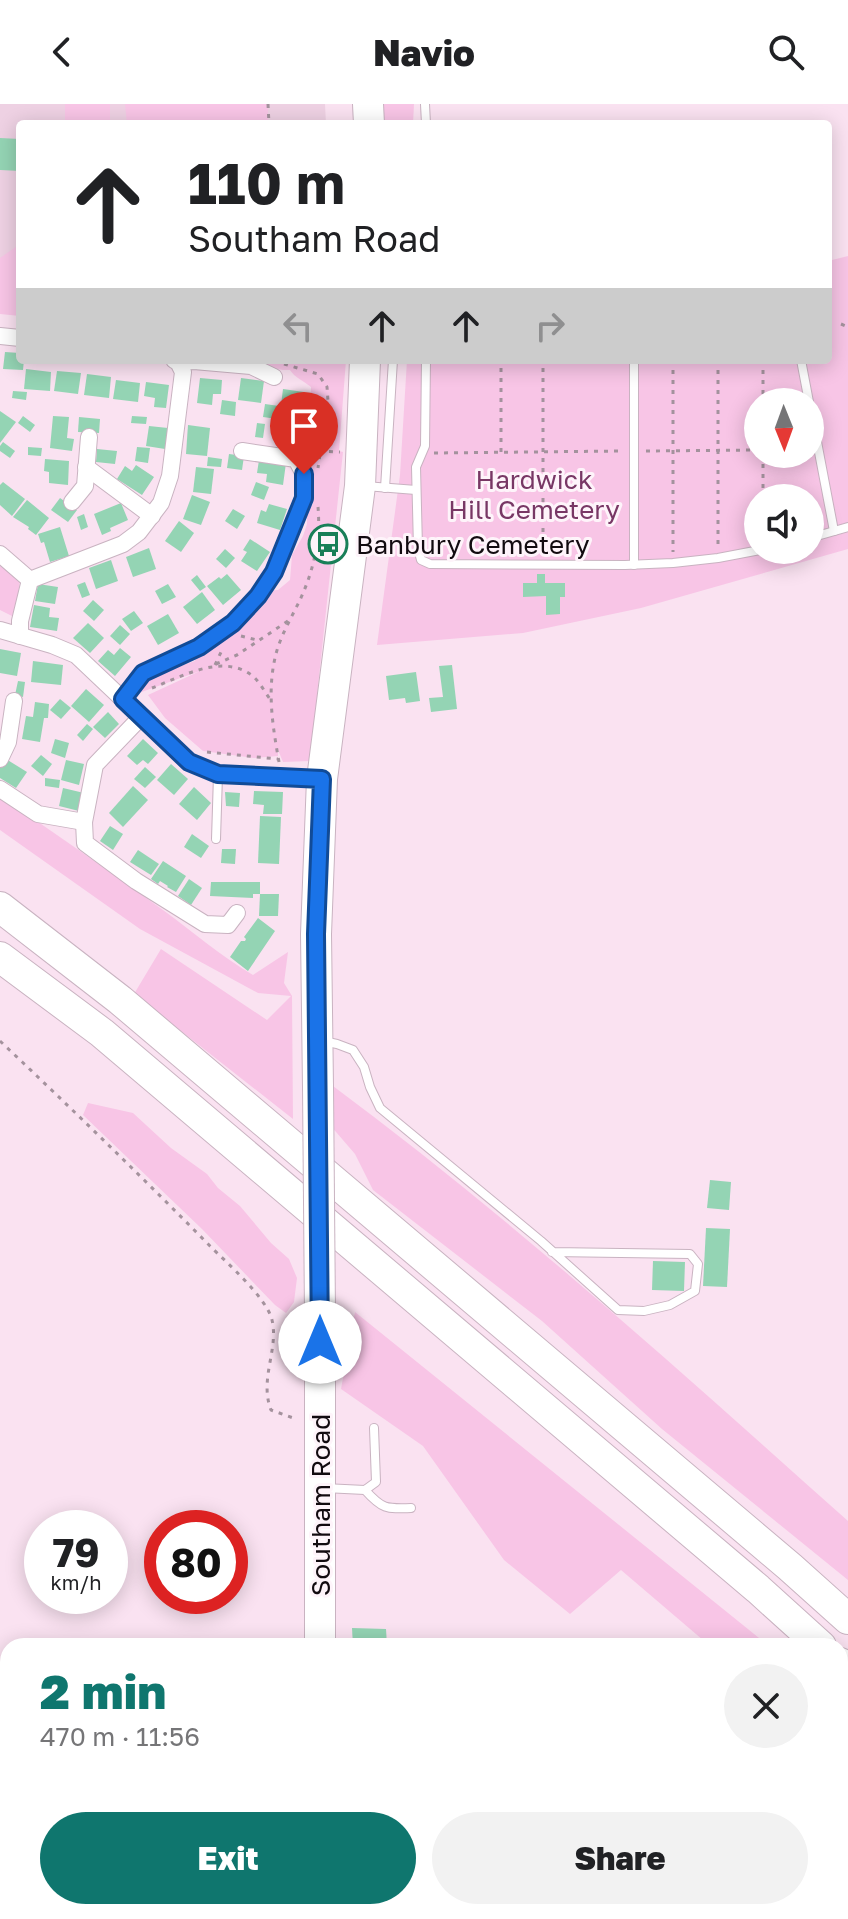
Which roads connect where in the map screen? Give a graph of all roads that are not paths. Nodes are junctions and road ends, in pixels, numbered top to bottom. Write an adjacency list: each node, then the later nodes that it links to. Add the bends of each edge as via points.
1 (178, 364): 17 (street, via 183,372 170,476)
2 (228, 364): 8 (street, via 251,366)
3 (365, 364): 14 (highway)
4 (392, 364): 14 (lane)
5 (426, 364): 15 (lane, via 425,446 416,467)
6 (634, 364): 23 (lane)
7 (802, 364): 9 (lane)
8 (274, 377)
9 (807, 388)
10 (89, 437): 12 (street)
11 (242, 451): 27 (street, via 296,459 304,474 304,498 274,572 233,623 199,647 143,673)
12 (86, 467): 16 (street, via 85,486); 17 (street)
13 (822, 468): 19 (lane)
14 (373, 487): 15 (lane); 32 (highway)
15 (416, 490): 23 (lane, via 418,548 421,560 430,564)
16 (72, 502)
17 (152, 516): 24 (street, via 123,544)
18 (848, 527): 19 (lane)
19 (834, 531): 20 (lane)
20 (824, 534)
21 (744, 553): 23 (lane)
22 (0, 554): 24 (street)
23 (634, 565)
24 (30, 580): 26 (street)
25 (0, 630): 26 (street)
26 (20, 636): 27 (street, via 76,655)
27 (130, 694): 29 (street)
28 (14, 701): 30 (street)
29 (141, 717): 31 (street, via 189,762); 34 (street, via 95,765)
30 (0, 759)
31 (218, 774): 32 (street); 35 (lane)
32 (322, 779): 39 (highway)
33 (0, 789): 34 (street, via 38,814)
34 (84, 822): 37 (street, via 85,843 205,924 228,925)
35 (216, 839)
36 (0, 907): 45 (highway, via 132,1010)
37 (237, 913)
38 (0, 957): 47 (highway, via 102,1033)
39 (318, 1040): 40 (lane, via 353,1050 380,1108); 42 (highway, Southam Road, bridge)
40 (552, 1252): 40 (lane, via 618,1310 670,1305 695,1291 698,1264 690,1254)
41 (374, 1428): 43 (lane, via 376,1482)
42 (320, 1488): 43 (lane); 46 (highway, Southam Road)
43 (365, 1490): 44 (lane, via 387,1509)
44 (411, 1508)
45 (848, 1619)
46 (320, 1638)
47 (812, 1638)

